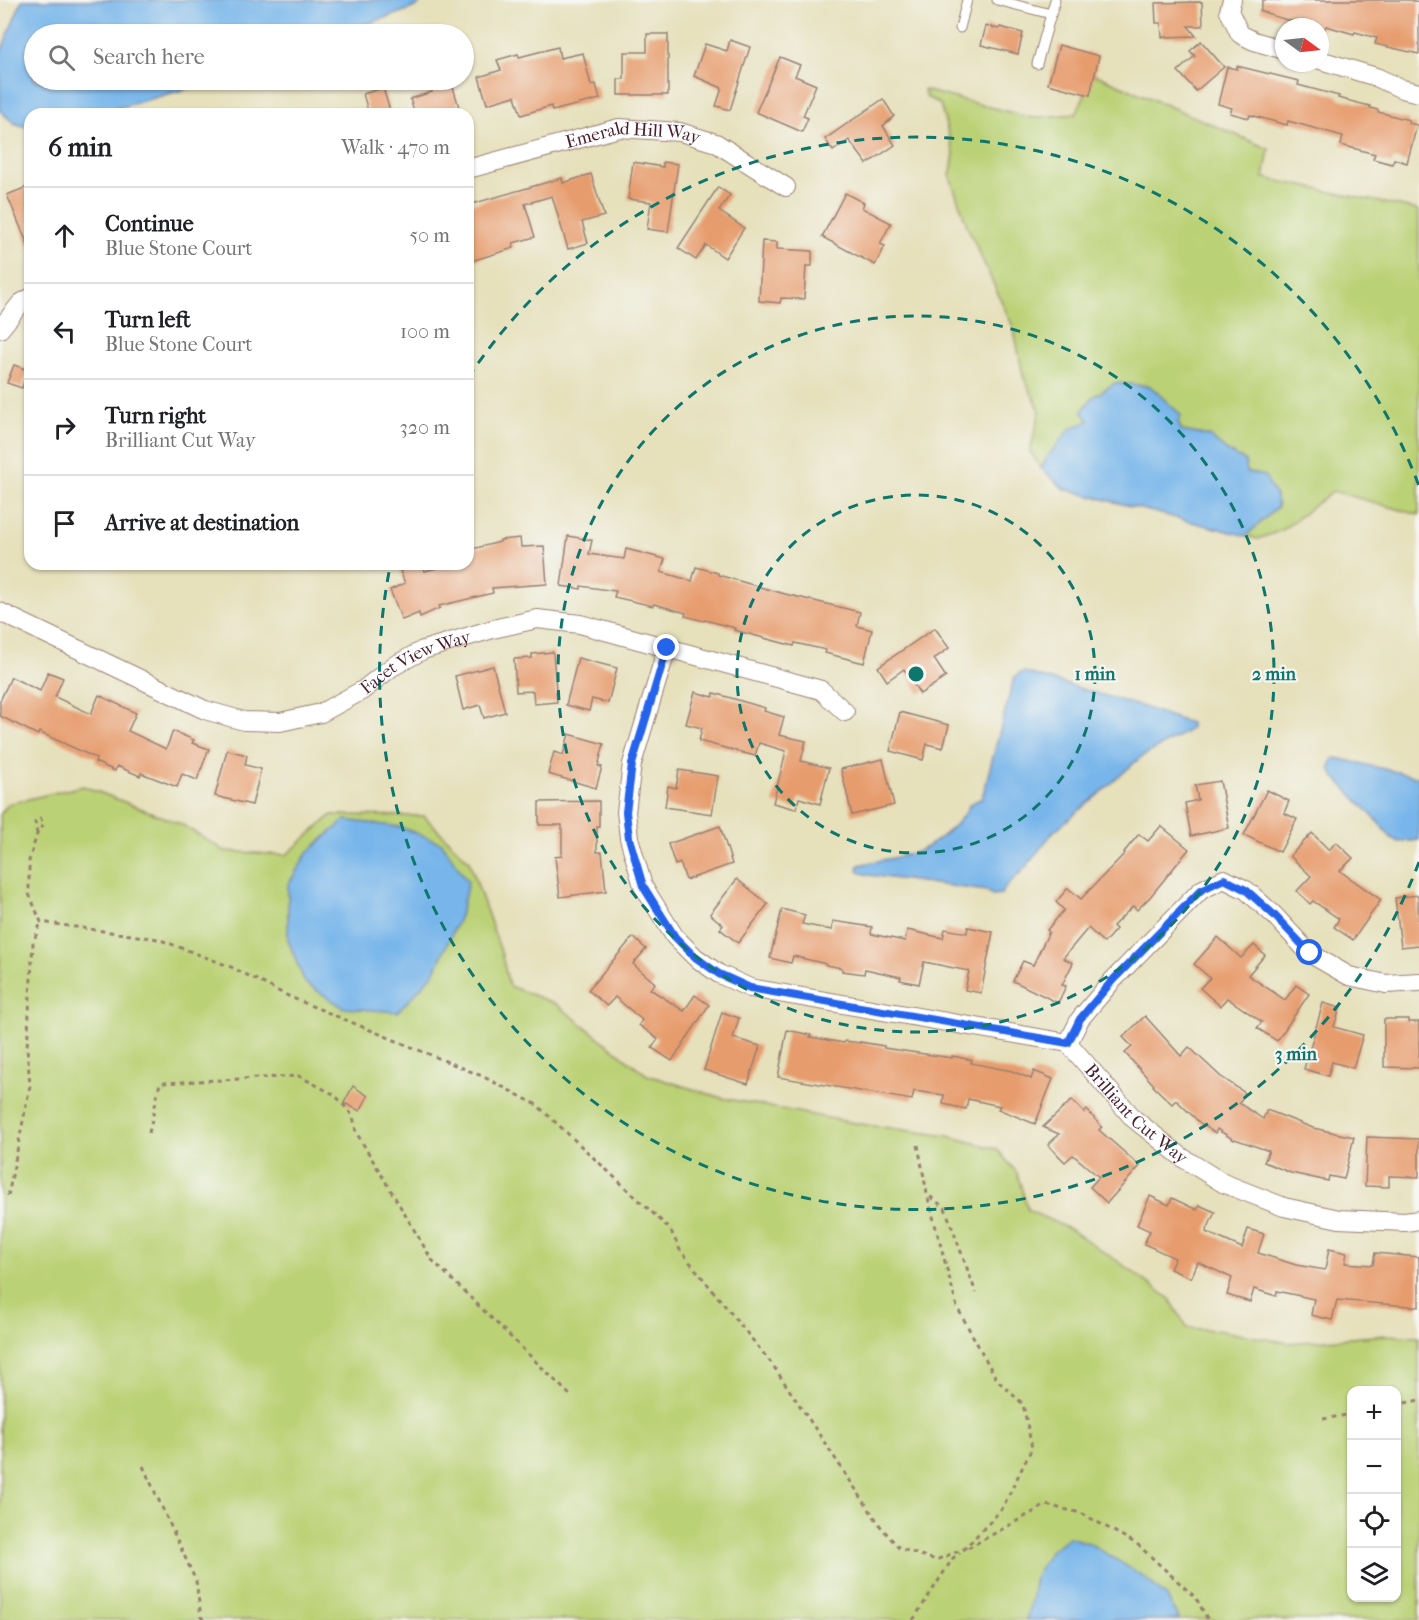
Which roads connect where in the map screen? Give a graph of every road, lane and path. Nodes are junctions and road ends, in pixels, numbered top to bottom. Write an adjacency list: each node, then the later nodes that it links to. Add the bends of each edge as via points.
1 (967, 0): 6 (lane)
2 (998, 0): 5 (lane)
3 (1055, 0): 5 (lane)
4 (1232, 0): 7 (street, via 1229,11 1240,34)
5 (1051, 14): 9 (lane)
6 (960, 28)
7 (1275, 47)
8 (1329, 63): 10 (street)
9 (1037, 64)
10 (1419, 93)
11 (474, 167): 12 (street, Emerald Hill Way, via 619,128 670,131 716,143)
12 (786, 187)
13 (24, 301): 14 (street)
14 (0, 329)
15 (0, 612): 16 (street, Facet View Way, via 205,710 244,721 280,722 321,713 423,650 537,619 580,624)
16 (667, 648): 17 (street, Facet View Way, via 821,690); 21 (street, via 632,764 626,812 643,886 675,937 695,957 719,974 750,988)
17 (844, 712)
18 (37, 834): 18 (path, via 44,824 40,818 35,822); 19 (path, via 29,861 28,894)
19 (40, 922): 25 (path, via 33,943 27,1048 30,1086); 34 (path, via 158,939 482,1076 537,1105 670,1229 680,1250 772,1364 899,1548 936,1560)
20 (1419, 982): 21 (street, via 1386,984 1349,976 1310,953 1246,890 1224,879 1201,890 1112,981 1080,1019)
21 (1068, 1043): 26 (street, Brilliant Cut Way, via 1134,1119 1223,1183 1284,1207 1339,1219)
22 (149, 1133): 28 (path, via 160,1083 298,1076 334,1095 353,1116 356,1132 432,1260)
23 (918, 1145): 24 (path)
24 (927, 1194): 27 (path, via 945,1208); 34 (path, via 957,1307 997,1380 1023,1404 1032,1448 1002,1509)
25 (8, 1196)
26 (1419, 1220)
27 (976, 1293)
28 (571, 1396)
29 (1419, 1400): 30 (path)
30 (1401, 1404)
31 (1347, 1415): 32 (path)
32 (1323, 1419)
33 (143, 1466): 35 (path, via 196,1581)
34 (964, 1550): 36 (path, via 953,1558); 37 (path, via 1046,1505 1081,1513 1137,1545 1196,1598)
35 (204, 1620)
36 (913, 1620)
37 (1208, 1620)

